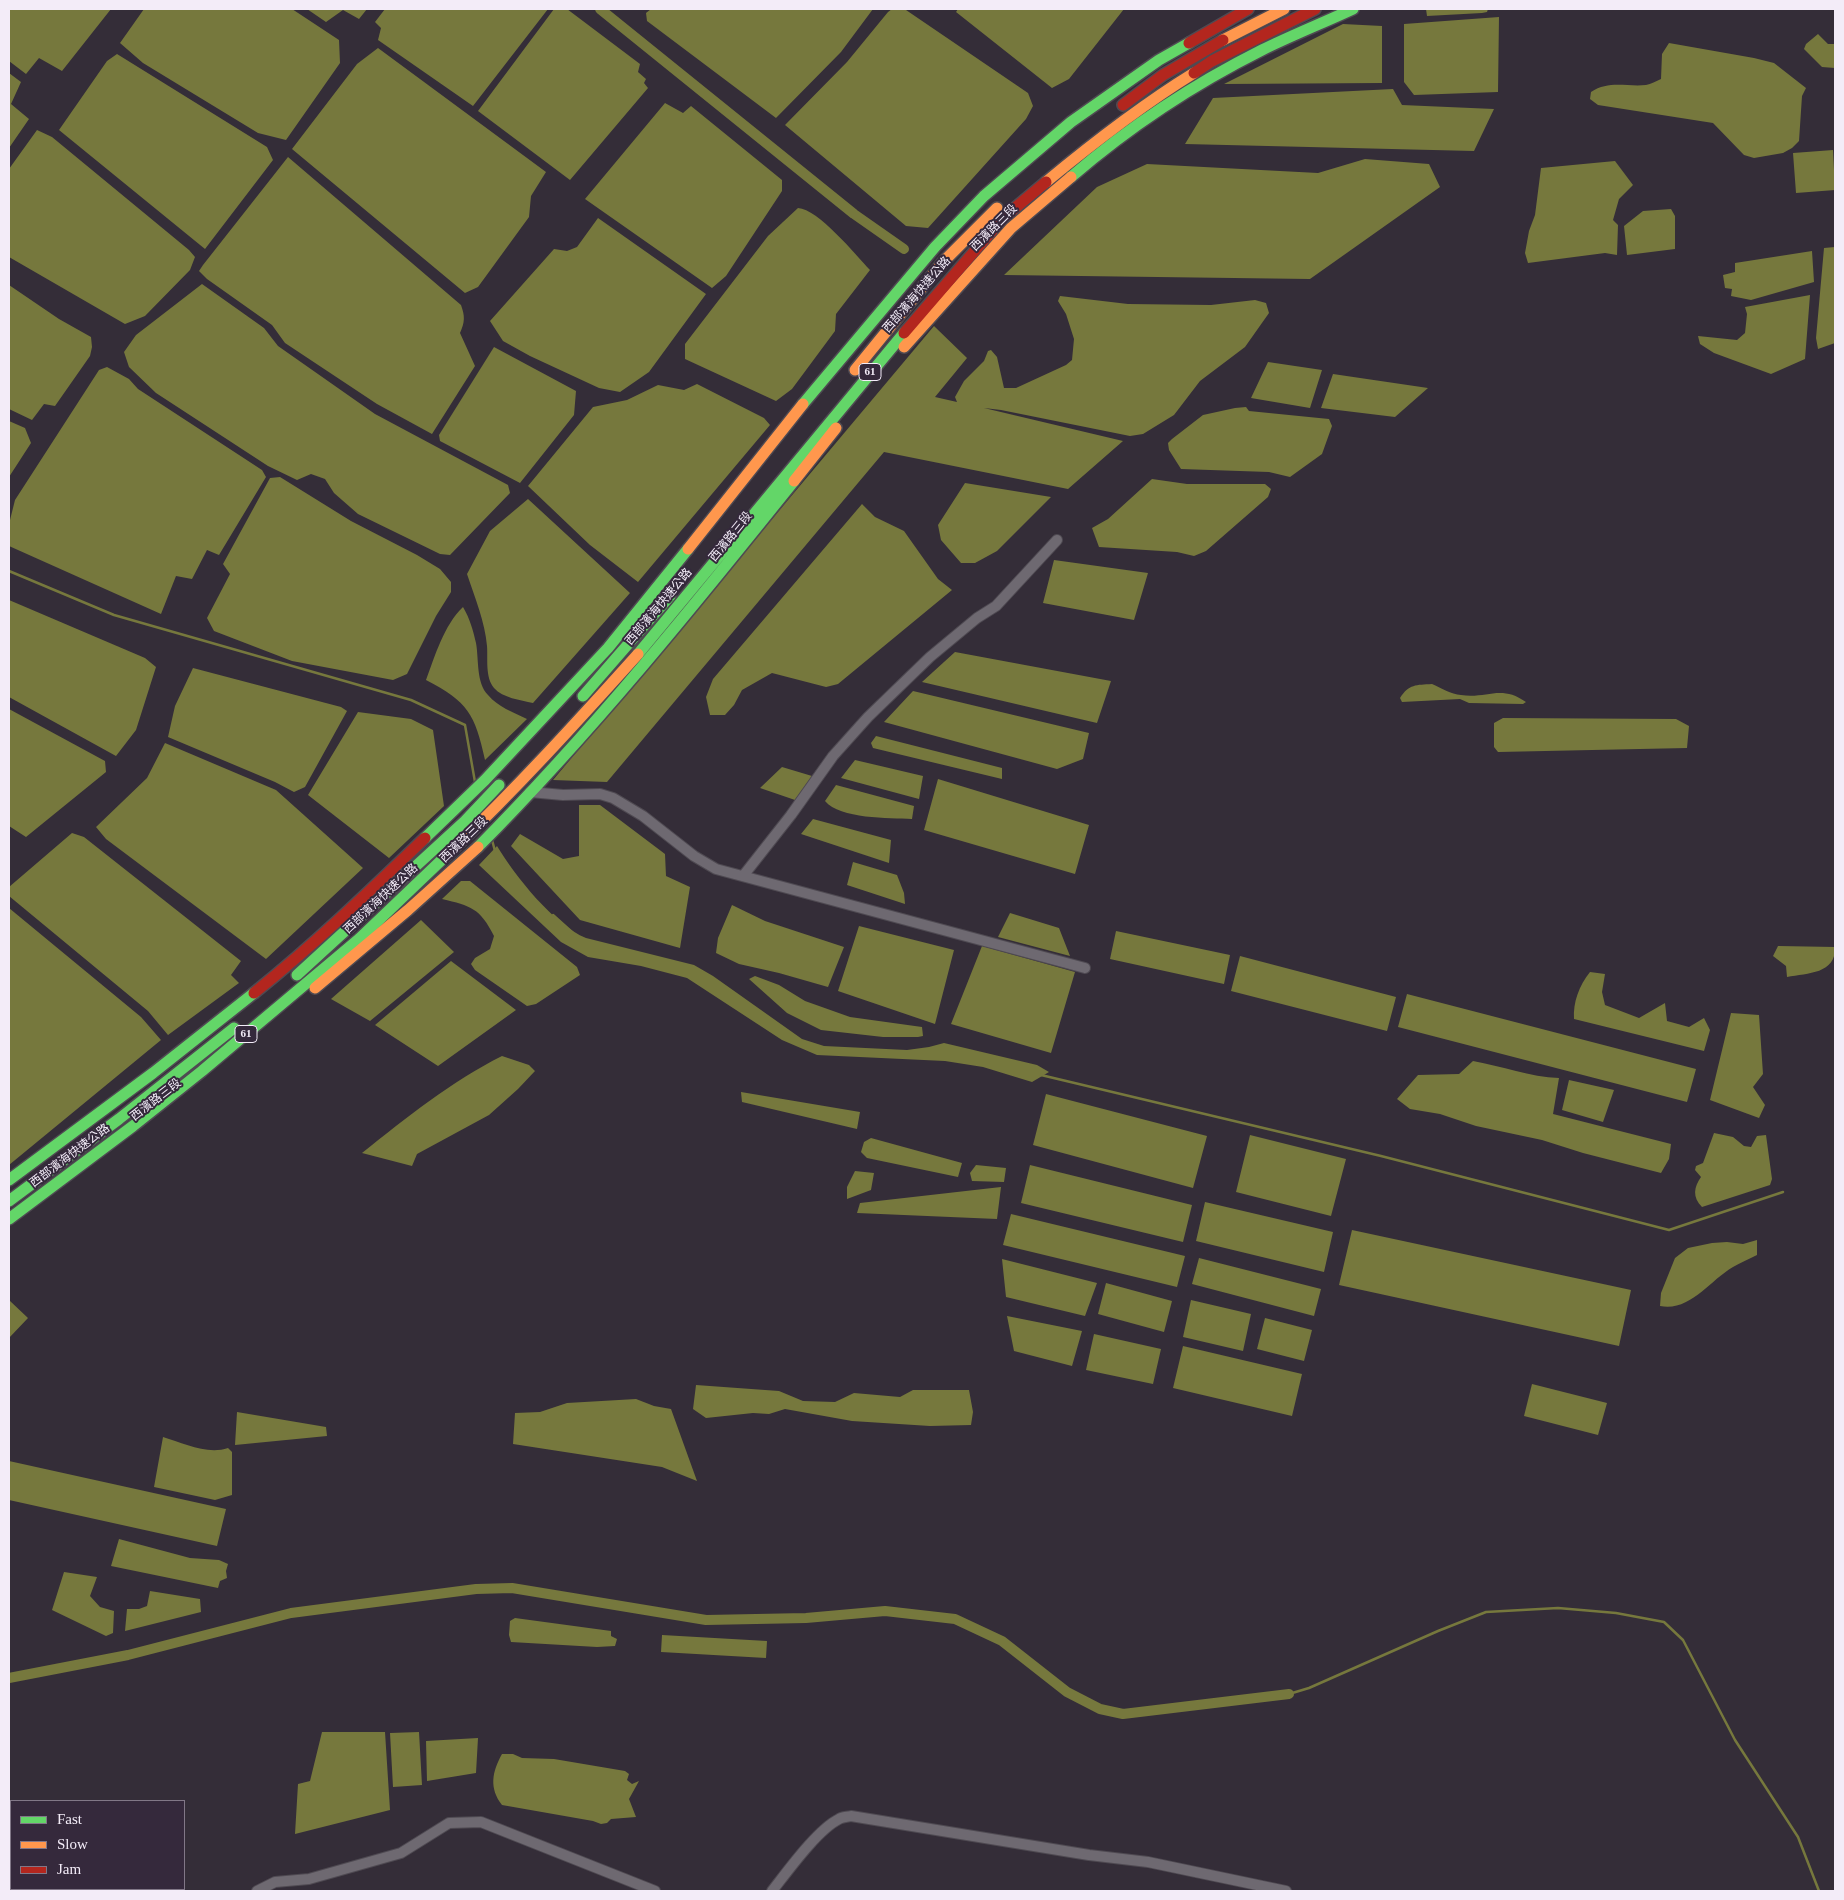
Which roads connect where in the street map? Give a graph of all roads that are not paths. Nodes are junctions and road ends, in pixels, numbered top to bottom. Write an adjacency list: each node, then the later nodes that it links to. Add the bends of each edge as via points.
1 (1248, 9): 15 (main road, 西濱路三段, via 1159,60 1102,100 984,196 935,248 790,420 608,648 485,780 274,977 153,1073)
2 (1284, 9): 5 (main road, via 1206,49 1163,75)
3 (1315, 9): 17 (main road, 西部濱海快速公路 / 61, via 1169,88 1085,149 1003,218 869,373 652,639 492,812 359,939 210,1065)
4 (1353, 9): 12 (main road, 西濱路三段, via 1262,50 1179,97 1094,156 1012,228 875,379 639,674)
5 (1113, 112)
6 (1007, 199): 7 (main road, 西部濱海快速公路 / 61, via 943,262)
7 (847, 380)
8 (1057, 540): 13 (street, via 996,606 930,657 868,717 833,756)
9 (679, 586): 10 (main road, 西部濱海快速公路)
10 (575, 705)
11 (508, 776): 16 (main road, 西部濱海快速公路 / 61, via 465,820 274,996)
12 (530, 792): 13 (street, via 600,794 613,798 643,816 694,856 716,869); 18 (main road, 西濱路三段, via 472,853 414,906 180,1099)
13 (743, 876): 14 (street)
14 (1085, 968)
15 (9, 1180)
16 (9, 1201)
17 (9, 1219)
18 (9, 1229)
19 (257, 1891): 20 (street, via 275,1882 309,1879 401,1853 449,1823 481,1822)
20 (655, 1891)
21 (772, 1891): 22 (street, via 823,1832 840,1819 851,1816 1148,1862)
22 (1286, 1891)

